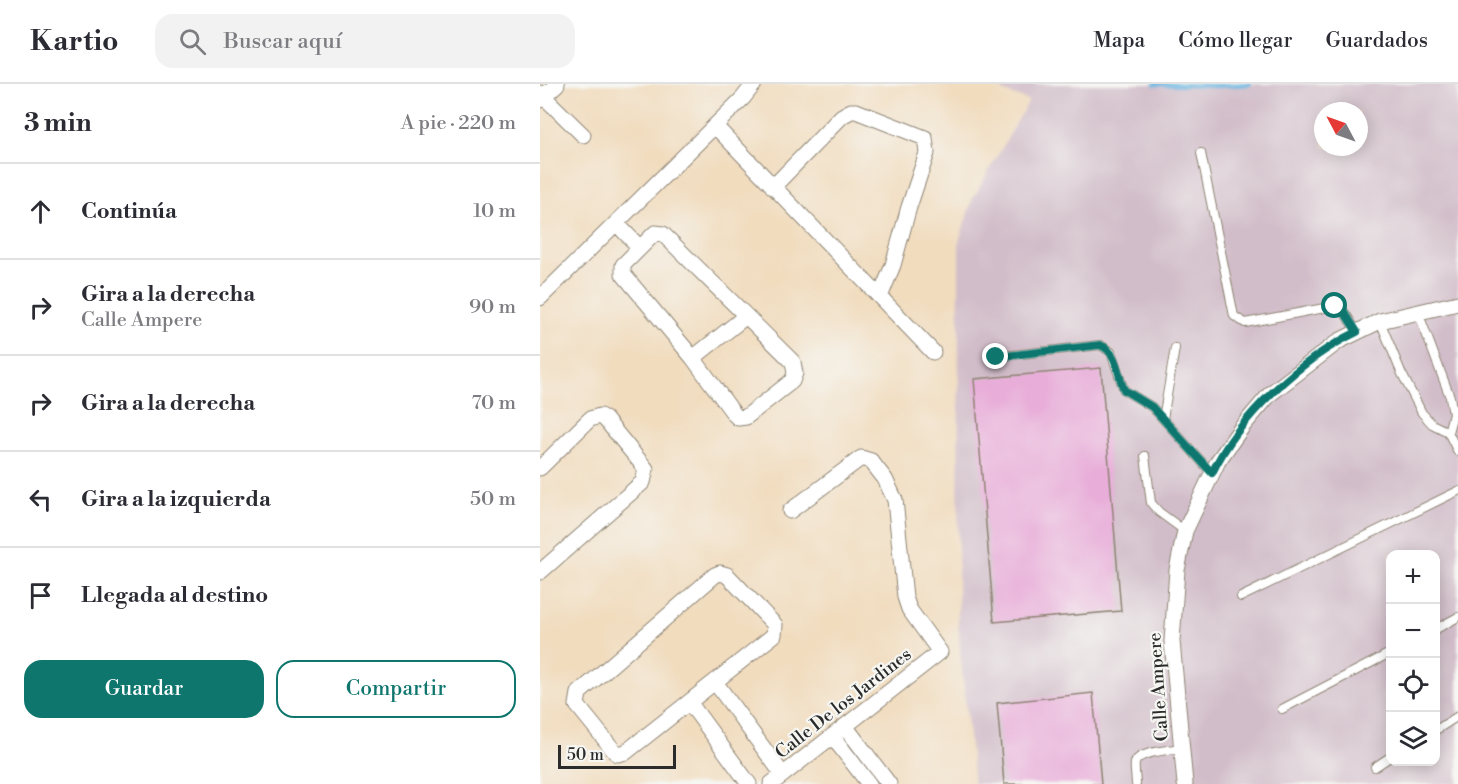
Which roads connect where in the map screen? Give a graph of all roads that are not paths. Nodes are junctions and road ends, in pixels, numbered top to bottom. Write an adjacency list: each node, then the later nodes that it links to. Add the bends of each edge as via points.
1 (557, 84): 3 (street)
2 (754, 84): 4 (street)
3 (541, 96): 5 (street)
4 (715, 126): 7 (street); 8 (street)
5 (583, 135)
6 (1201, 153): 16 (lane, via 1234,316 1245,323 1335,306 1343,310)
7 (773, 187): 10 (street); 10 (street, via 851,111 925,138 927,153)
8 (616, 223): 9 (street); 11 (street)
9 (640, 248): 14 (street, via 656,234 663,234); 20 (street, via 623,265 623,274)
10 (880, 297): 18 (street)
11 (540, 298)
12 (1458, 303): 13 (street, Calle Ampere)
13 (1418, 312): 15 (street, Calle Ampere); 22 (lane, via 1450,397 1453,414)
14 (746, 316): 20 (street); 20 (street, via 793,362 792,381 746,417 738,417)
15 (1380, 321): 16 (street, Calle Ampere); 22 (lane, via 1422,412 1432,424)
16 (1357, 332): 27 (street, Calle Ampere, via 1339,341 1270,394 1242,427)
17 (1175, 348): 21 (lane)
18 (933, 351)
19 (996, 357): 21 (lane, via 1100,345 1111,352 1124,390 1144,401)
20 (693, 358)
21 (1163, 419): 27 (lane)
22 (1448, 432): 23 (lane)
23 (1456, 441): 24 (lane)
24 (1458, 452)
25 (1145, 456): 30 (lane, via 1151,503)
26 (540, 468): 31 (street, via 590,419 600,416 646,469 643,482)
27 (1212, 473): 30 (street, Calle Ampere)
28 (1458, 491): 32 (lane)
29 (790, 511): 40 (street, Calle De los Jardines, via 861,458 871,461 895,500 909,609 940,652)
30 (1185, 531): 43 (street, Calle Ampere, via 1177,570 1172,641)
31 (540, 572)
32 (1241, 597)
33 (1458, 617): 34 (lane)
34 (1440, 627)
35 (1386, 655): 38 (lane)
36 (715, 682): 37 (street); 37 (street, via 776,630 727,575 720,573 579,693 576,705 618,754 626,752); 46 (street)
37 (689, 702): 47 (street)
38 (1282, 709)
39 (1458, 716): 41 (lane)
40 (845, 726): 42 (street, Calle De los Jardines); 49 (street)
41 (1440, 727)
42 (832, 736): 46 (street, Calle De los Jardines); 48 (street)
43 (1182, 748): 50 (lane, via 1138,758); 51 (street, Calle Ampere)
44 (1386, 760): 45 (lane)
45 (1375, 767)
46 (777, 779)
47 (749, 784)
48 (869, 784)
49 (889, 784)
50 (1136, 784)
51 (1185, 784)

